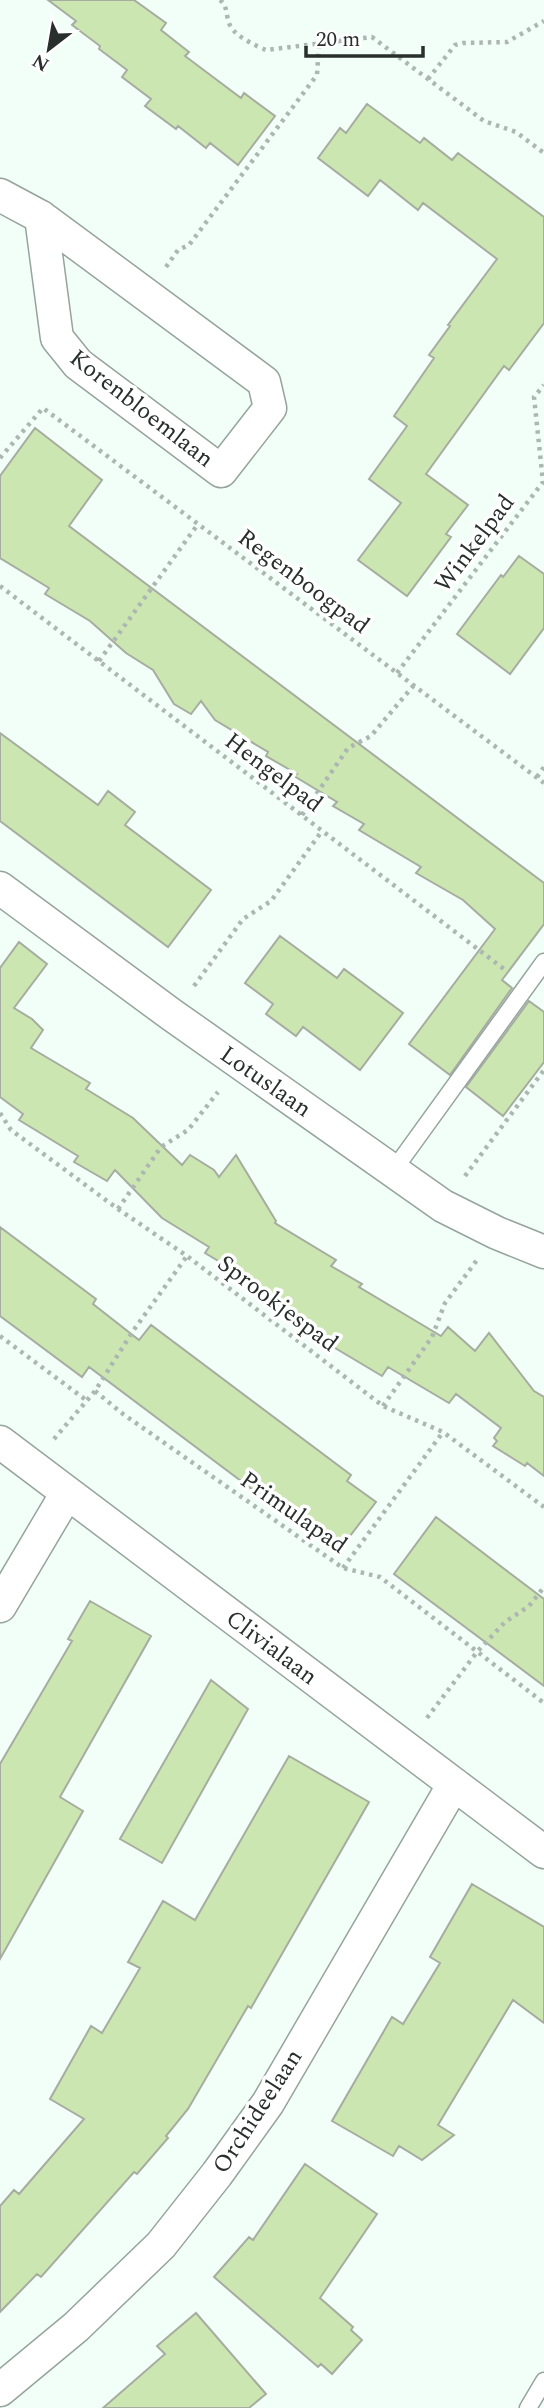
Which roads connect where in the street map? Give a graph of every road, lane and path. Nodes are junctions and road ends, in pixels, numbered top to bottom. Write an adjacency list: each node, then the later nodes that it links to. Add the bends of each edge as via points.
1 (220, 0): 3 (path, via 231,28 255,46 266,50)
2 (544, 21): 4 (path, via 507,42 455,45)
3 (319, 45): 4 (path, via 372,37); 8 (path, via 317,75 189,245 178,250)
4 (428, 79): 5 (path, via 484,121 516,132)
5 (544, 153)
6 (0, 195): 7 (street, Korenbloemlaan)
7 (41, 217): 8 (street, Korenbloemlaan); 8 (street, Korenbloemlaan, via 57,338 78,363 221,471 270,408 264,382)
8 (146, 293)
9 (544, 385): 10 (path, Winkelpad, via 534,397)
10 (537, 423): 11 (path); 16 (path, Winkelpad, via 543,482)
11 (544, 427)
12 (0, 458): 13 (path, Regenboogpad, via 43,408)
13 (198, 524): 15 (path); 16 (path, Regenboogpad)
14 (0, 586): 15 (path, Hengelpad)
15 (99, 661): 21 (path, Hengelpad)
16 (397, 673): 17 (path, Regenboogpad)
17 (414, 685): 19 (path, Regenboogpad); 21 (path, via 370,736 348,748)
18 (544, 767): 19 (path)
19 (537, 777): 20 (path, Regenboogpad)
20 (544, 783)
21 (302, 815): 22 (path, Hengelpad)
22 (323, 831): 25 (path, Hengelpad); 26 (path, via 271,901 243,919)
23 (0, 888): 26 (street, Lotuslaan)
24 (544, 962): 25 (lane)
25 (527, 986): 30 (lane)
26 (172, 1015): 27 (street, Lotuslaan)
27 (241, 1064): 30 (street, Lotuslaan); 32 (path, via 188,1130 161,1147)
28 (544, 1070): 31 (path)
29 (0, 1113): 32 (path, Sprookjespad, via 11,1130)
30 (393, 1171): 31 (street, Lotuslaan)
31 (443, 1206): 33 (street, Lotuslaan)
32 (118, 1209): 35 (path, Sprookjespad)
33 (497, 1233): 34 (street, Lotuslaan); 39 (path, via 445,1303 432,1337)
34 (544, 1252)
35 (187, 1256): 37 (path); 39 (path, Sprookjespad)
36 (0, 1336): 38 (path)
37 (95, 1391): 38 (path); 45 (path, Primulapad)
38 (86, 1400): 42 (path)
39 (383, 1406): 40 (path, Sprookjespad)
40 (443, 1432): 44 (path, Sprookjespad); 45 (path)
41 (0, 1442): 42 (street, Clivialaan)
42 (32, 1466): 43 (street, Clivialaan)
43 (67, 1493): 47 (street); 50 (street, Clivialaan)
44 (544, 1507)
45 (343, 1568): 48 (path, Primulapad, via 380,1577)
46 (544, 1587): 48 (path)
47 (0, 1606)
48 (477, 1652): 49 (path, Primulapad); 50 (path)
49 (544, 1703)
50 (405, 1747): 51 (street, Clivialaan)
51 (454, 1784): 52 (street, Clivialaan); 54 (street, Orchideelaan, via 268,2103 217,2174 162,2245 76,2328)
52 (544, 1852)
53 (544, 2381): 55 (lane)
54 (0, 2390)
55 (528, 2408)

